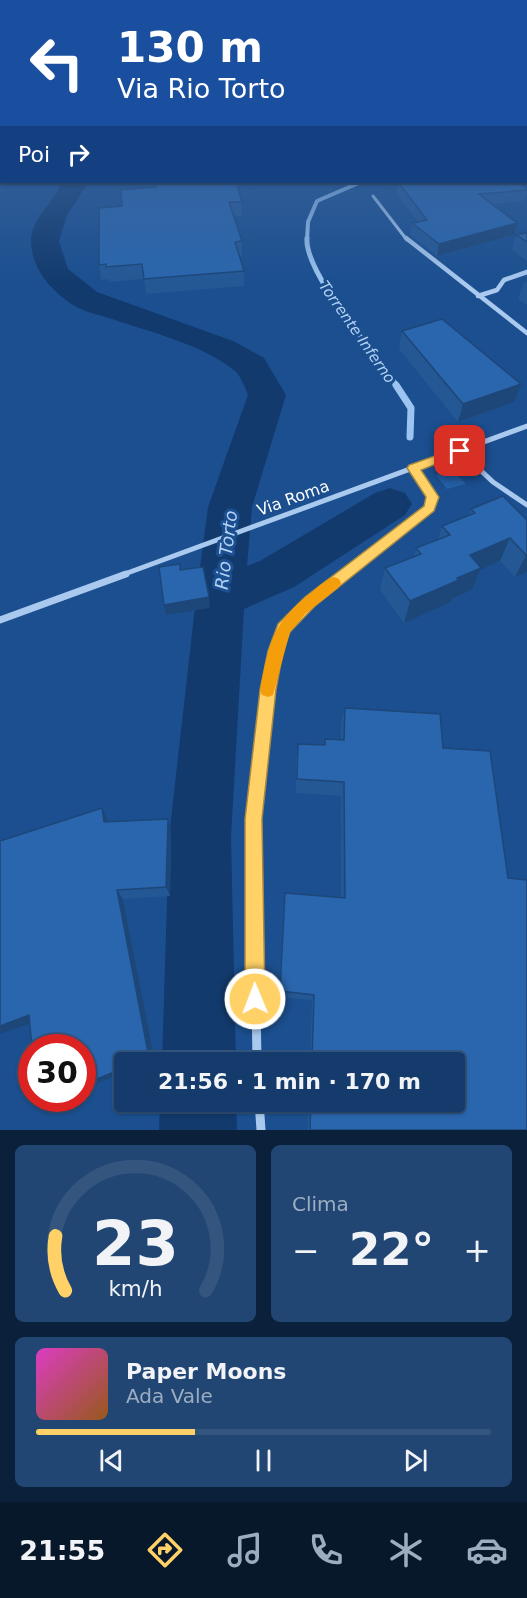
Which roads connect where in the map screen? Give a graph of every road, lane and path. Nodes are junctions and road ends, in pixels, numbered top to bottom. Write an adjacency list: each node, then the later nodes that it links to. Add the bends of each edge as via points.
1 (373, 196): 3 (street, via 409,243)
2 (527, 272): 3 (street)
3 (478, 296): 4 (street)
4 (527, 333)
5 (527, 426): 6 (street, Via Roma)
6 (460, 451): 7 (street, Via Roma); 8 (street, via 493,482)
7 (413, 468): 9 (street, Via Roma); 10 (street, via 432,497 430,508 300,610 284,628 275,651 254,819)
8 (527, 505)
9 (0, 620)
10 (257, 1052)
11 (260, 1112): 12 (street)
12 (261, 1130)

